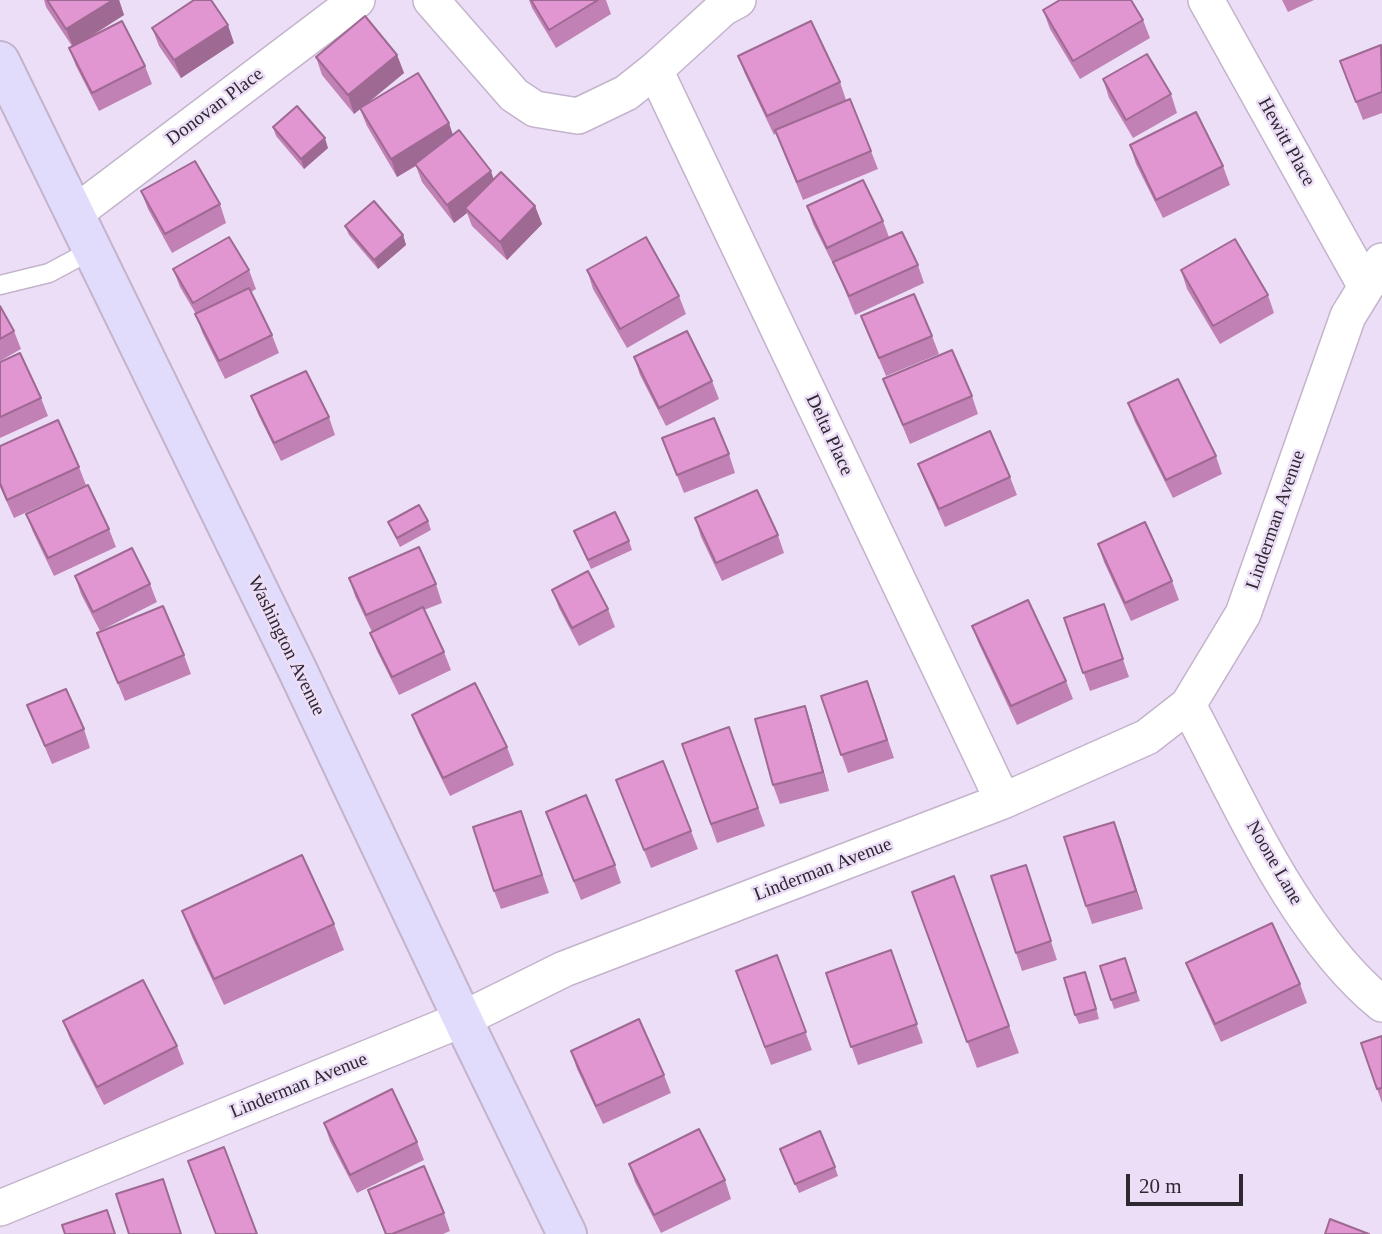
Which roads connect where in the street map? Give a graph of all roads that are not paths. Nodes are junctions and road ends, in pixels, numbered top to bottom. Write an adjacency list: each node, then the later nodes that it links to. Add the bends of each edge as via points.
1 (357, 0): 7 (street, Donovan Place)
2 (431, 0): 6 (street, via 514,95 535,109 578,116 626,93)
3 (738, 0): 6 (street, via 723,8)
4 (1206, 0): 9 (street, Hewitt Place)
5 (0, 61): 7 (main road, Washington Avenue)
6 (655, 71): 12 (street, Delta Place)
7 (74, 214): 8 (main road, Washington Avenue)
8 (92, 250): 10 (lane, via 48,273); 14 (main road, Washington Avenue)
9 (1374, 273): 11 (street, Linderman Avenue, via 1348,316 1243,614)
10 (0, 285)
11 (1188, 705): 12 (street, Linderman Avenue, via 1147,737); 13 (street, Noone Lane, via 1284,885 1328,949)
12 (1003, 800): 14 (street, Linderman Avenue, via 564,969)
13 (1382, 1004)
14 (463, 1019): 15 (street, Linderman Avenue); 16 (main road, Washington Avenue)
15 (0, 1208)
16 (567, 1234)

